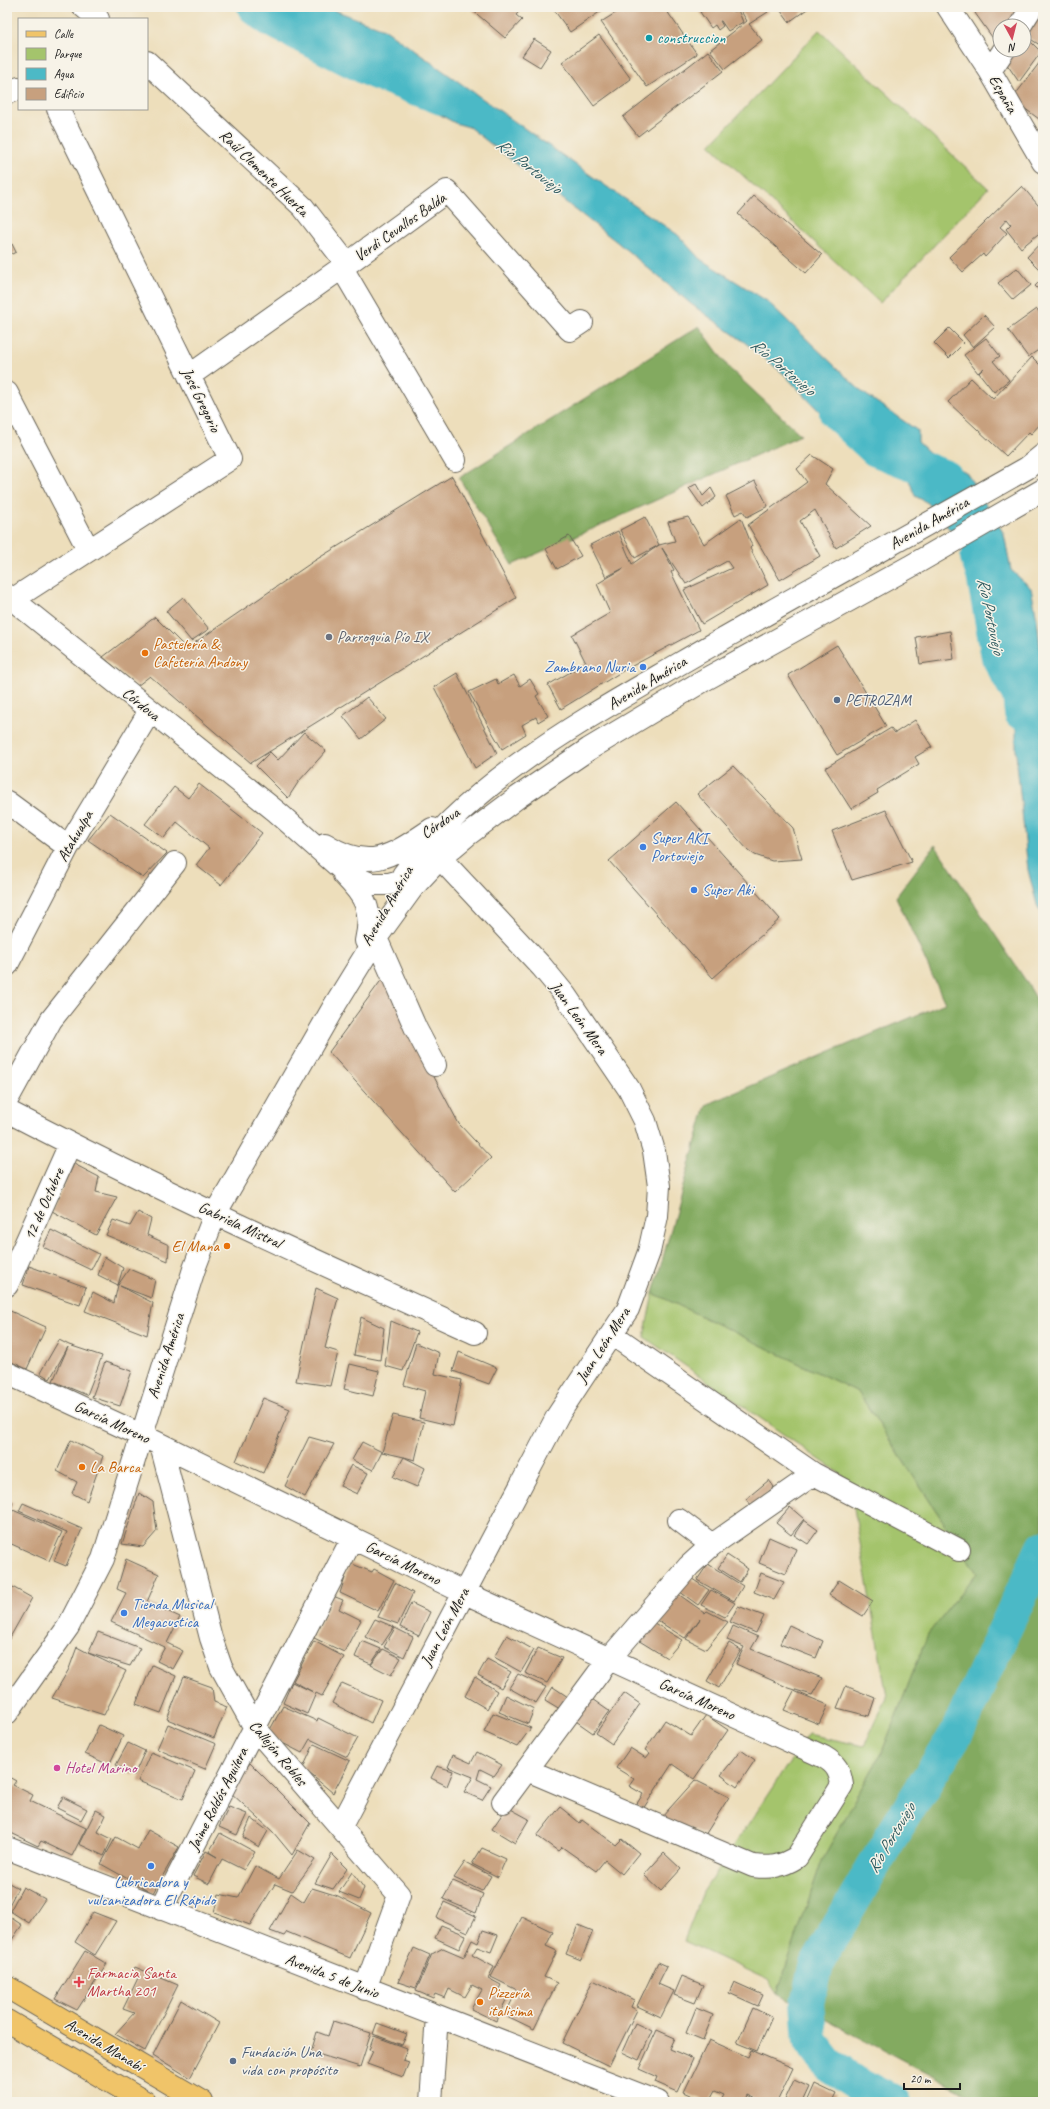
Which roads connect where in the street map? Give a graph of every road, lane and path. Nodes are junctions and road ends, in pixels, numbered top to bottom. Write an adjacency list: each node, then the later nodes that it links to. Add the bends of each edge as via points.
1 (84, 7): 4 (street)
2 (948, 7): 8 (street, España)
3 (1032, 7): 5 (street)
4 (97, 18)
5 (1025, 18)
6 (999, 58): 8 (street)
7 (148, 63): 13 (street, Raúl Clemente Huerta, via 303,207)
8 (990, 71): 12 (street, España)
9 (18, 88): 10 (street)
10 (7, 93)
11 (58, 110): 15 (street, José Gregorio)
12 (1043, 162)
13 (345, 266): 14 (street, Verdi Cevallos Balda, via 447,190 570,330); 15 (street, Verdi Cevallos Balda); 17 (street, Raúl Clemente Huerta)
14 (582, 322)
15 (189, 376): 20 (street, José Gregorio, via 230,459)
16 (7, 393): 20 (street)
17 (455, 460)
18 (1035, 461): 23 (street, Avenida América, via 899,541 723,638 568,731)
19 (1043, 490): 28 (street, Avenida América, via 712,675 589,749 518,797)
20 (88, 550): 21 (street, José Gregorio)
21 (10, 598): 22 (street, Córdova)
22 (150, 711): 25 (street, Córdova); 26 (street, Atahualpa)
23 (476, 798): 25 (street, Córdova, via 391,854 365,860 355,859 329,847); 30 (street, Avenida América, via 435,836)
24 (7, 802): 26 (street)
25 (277, 812): 27 (street, Córdova)
26 (68, 847): 31 (street, Atahualpa)
27 (320, 852): 30 (street, Córdova, via 362,882 380,885); 32 (street, via 363,898 369,917)
28 (440, 858): 30 (street, Córdova); 32 (street, Avenida América); 41 (street, Juan León Mera, via 565,995 629,1089 645,1121 657,1168 657,1216 638,1284 628,1309)
29 (175, 863): 35 (street, via 51,1020)
30 (398, 882): 32 (street, Avenida América)
31 (14, 930): 33 (street, Atahualpa)
32 (371, 940): 34 (street); 38 (street, Avenida América)
33 (7, 965)
34 (435, 1065)
35 (7, 1100)
36 (7, 1111): 37 (street, Gabriela Mistral)
37 (70, 1144): 38 (street, Gabriela Mistral); 39 (street, 12 de Octubre)
38 (215, 1214): 40 (street, Gabriela Mistral); 43 (street, Avenida América, via 194,1269)
39 (7, 1286)
40 (475, 1334)
41 (613, 1335): 45 (street); 50 (street, Juan León Mera, via 558,1415)
42 (10, 1381): 43 (street, García Moreno)
43 (141, 1435): 44 (street, García Moreno); 52 (street, Avenida América, via 114,1530 93,1581 68,1627)
44 (160, 1445): 47 (street, García Moreno); 53 (street, Callejón Robles, via 211,1638 221,1667)
45 (814, 1474): 48 (street); 49 (street)
46 (679, 1520): 48 (street)
47 (352, 1539): 50 (street, García Moreno); 53 (street, Jaime Roldós Aguilera)
48 (712, 1545): 51 (street, via 689,1566)
49 (959, 1550)
50 (463, 1592): 51 (street, García Moreno); 56 (street, Juan León Mera)
51 (609, 1659): 54 (street); 54 (street, García Moreno, via 834,1763 842,1785 797,1858 785,1865 770,1868 753,1866)
52 (7, 1713)
53 (255, 1728): 56 (street, Callejón Robles); 58 (street, Jaime Roldós Aguilera)
54 (527, 1770): 55 (street)
55 (503, 1802)
56 (340, 1826): 60 (street, Callejón Robles, via 399,1895)
57 (7, 1848): 58 (street, Avenida 5 de Junio)
58 (161, 1909): 60 (street, Avenida 5 de Junio)
59 (7, 1987): 63 (main road, Avenida Manabí)
60 (365, 1989): 61 (street, Avenida 5 de Junio)
61 (437, 2016): 65 (street); 66 (street, Avenida 5 de Junio)
62 (7, 2020): 64 (main road, Avenida Manabí)
63 (199, 2101)
64 (145, 2102)
65 (430, 2102)
66 (658, 2102)

